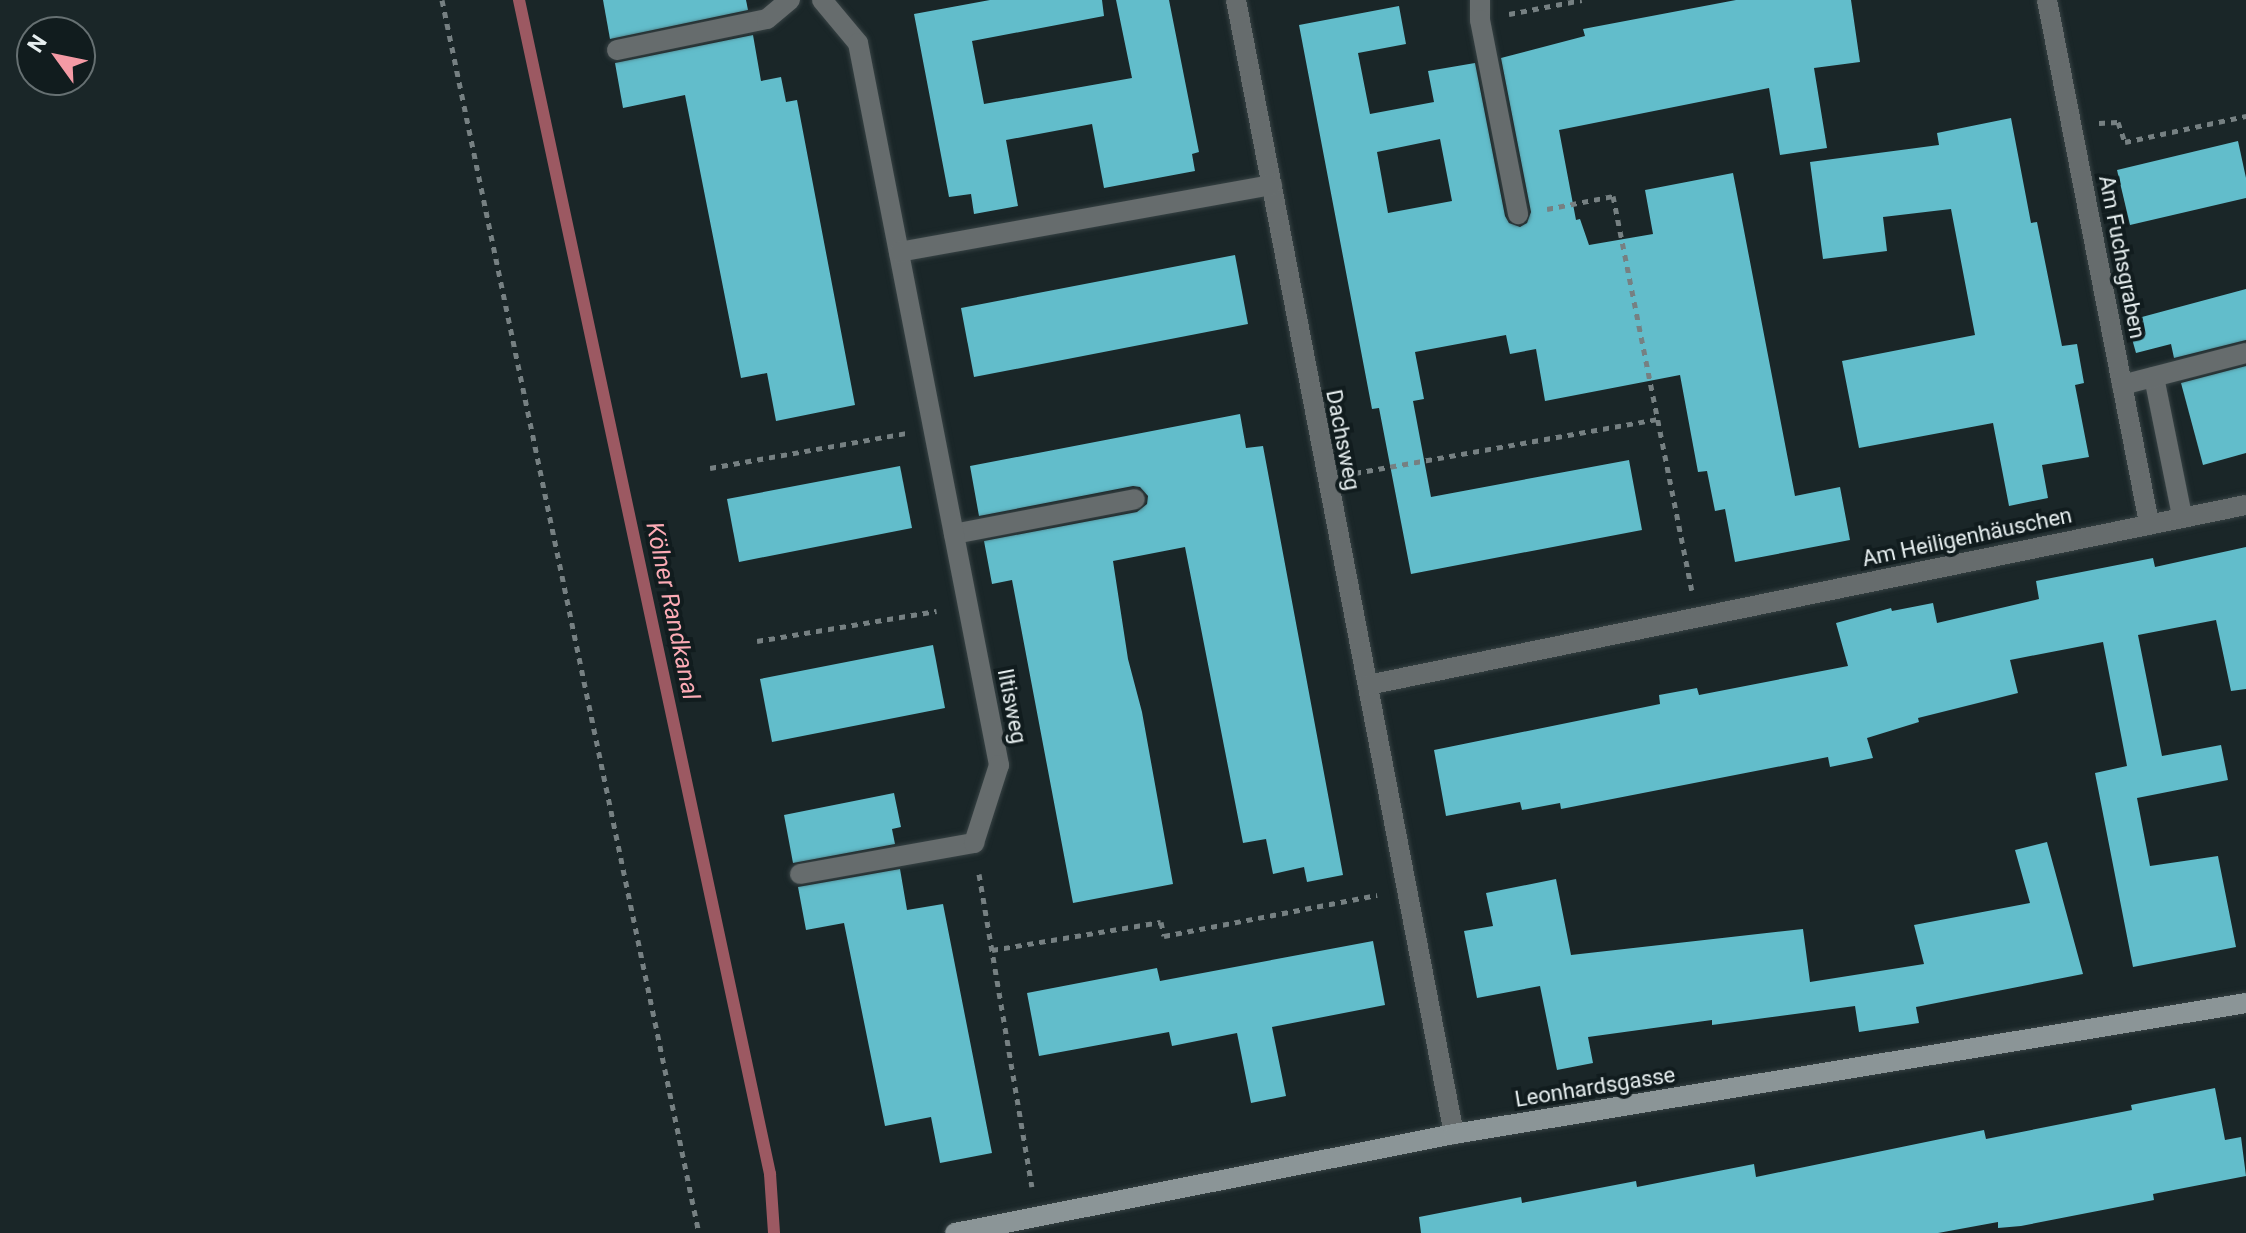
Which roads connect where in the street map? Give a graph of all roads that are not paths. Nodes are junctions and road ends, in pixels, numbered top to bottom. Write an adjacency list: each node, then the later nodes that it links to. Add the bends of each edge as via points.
1 (790, 0): 6 (street, via 767,19)
2 (822, 0): 9 (street, Iltisweg, via 858,43)
3 (1236, 0): 7 (street, Dachsweg)
4 (2047, 0): 12 (street, Am Fuchsgraben)
5 (1480, 10): 8 (street)
6 (617, 50)
7 (1272, 185): 9 (street); 18 (street, Dachsweg)
8 (1518, 214)
9 (899, 252): 17 (street, Iltisweg)
10 (2246, 353): 11 (street)
11 (2154, 377): 12 (street); 15 (street)
12 (2122, 385): 16 (street, Am Fuchsgraben)
13 (1135, 499): 17 (street)
14 (2246, 505): 15 (street, Am Heiligenhäuschen)
15 (2182, 516): 16 (street, Am Heiligenhäuschen)
16 (2149, 523): 18 (street, Am Heiligenhäuschen)
17 (954, 534): 19 (street, Iltisweg, via 999,765 974,843)
18 (1368, 685): 21 (street, Dachsweg)
19 (800, 874)
20 (2246, 1003): 21 (street, Leonhardsgasse)
21 (1454, 1134): 22 (street, Leonhardsgasse)
22 (955, 1233)

